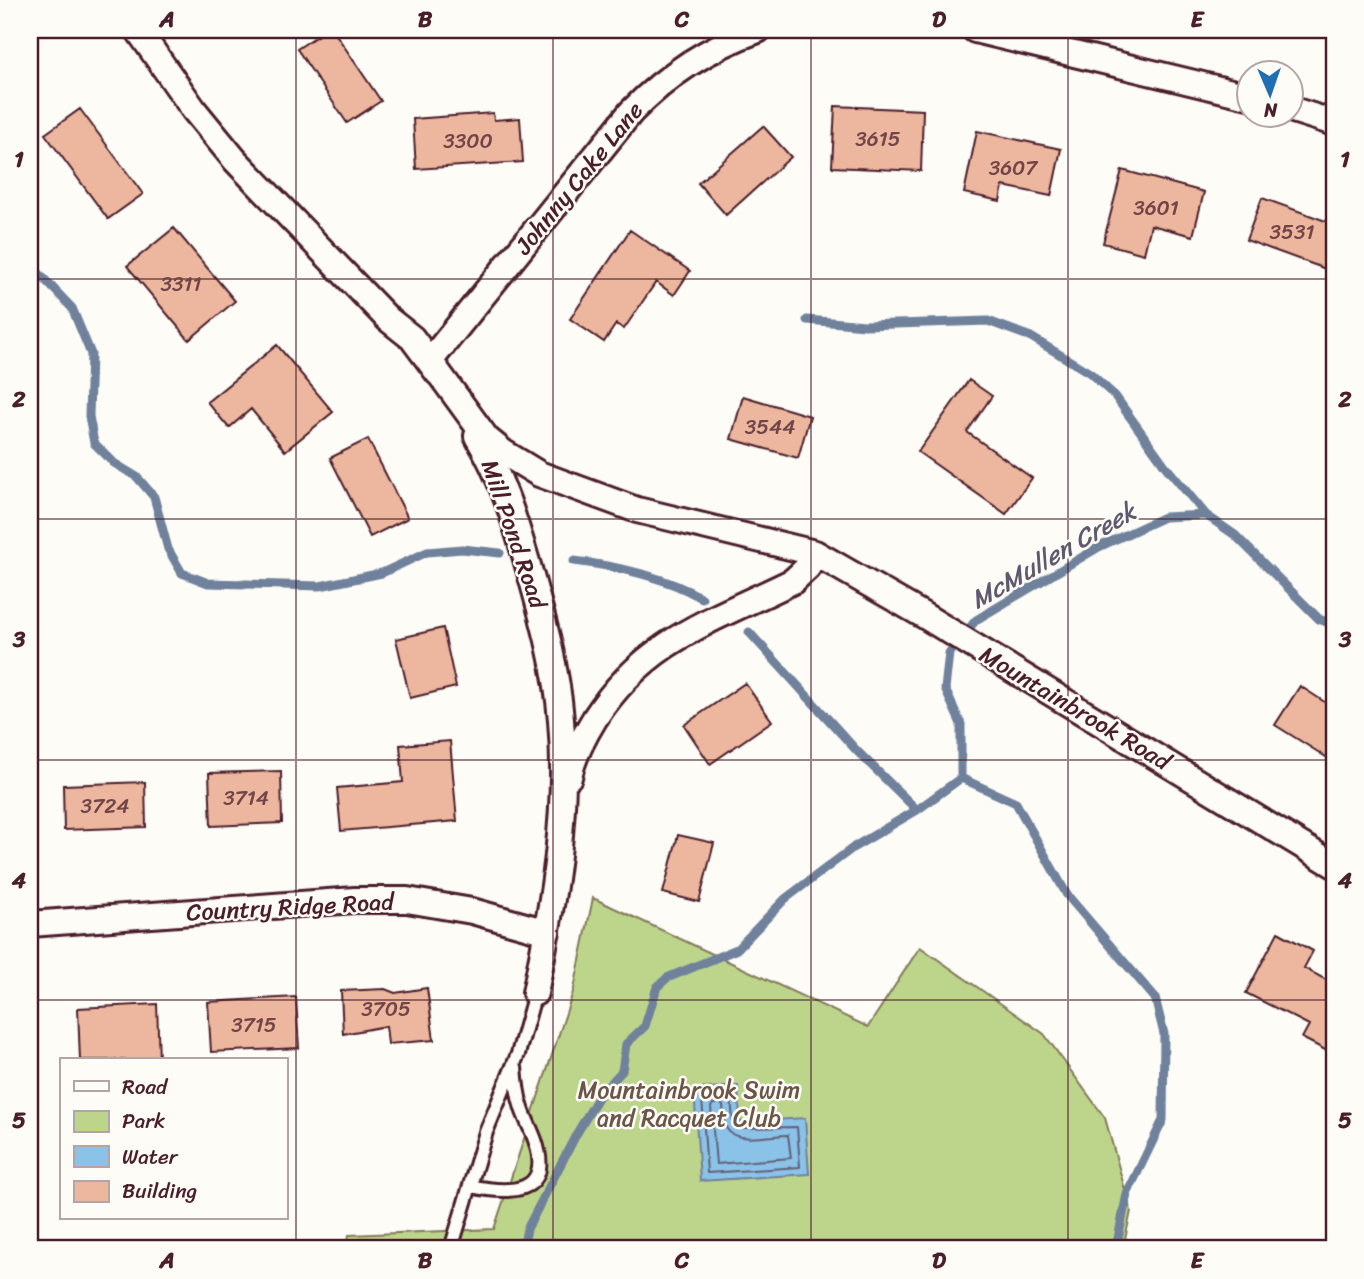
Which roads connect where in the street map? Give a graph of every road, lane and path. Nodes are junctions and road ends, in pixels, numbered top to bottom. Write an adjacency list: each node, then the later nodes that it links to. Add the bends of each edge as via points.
1 (138, 30): 7 (street, Mill Pond Road, via 235,160)
2 (758, 30): 7 (street, Johnny Cake Lane, via 685,66 631,112)
3 (975, 30): 4 (street)
4 (1234, 93)
5 (1304, 113): 6 (street)
6 (1334, 123)
7 (430, 361): 8 (street, Mountainbrook Road, via 487,439 539,474 637,510); 9 (street, Mill Pond Road, via 486,450 526,558 549,640 561,716)
8 (815, 553): 9 (street, via 793,581 679,635 641,663 608,698 584,734 570,771); 10 (street, Mountainbrook Road)
9 (562, 814): 12 (street, Mill Pond Road)
10 (1334, 865)
11 (30, 925): 12 (street, Country Ridge Road, via 407,900 472,911)
12 (547, 932): 13 (street, Mill Pond Road)
13 (535, 993): 14 (lane)
14 (515, 1064): 15 (lane, via 486,1132); 15 (lane, via 521,1105 536,1142 537,1171 523,1189)
15 (470, 1186): 16 (lane)
16 (451, 1249)

